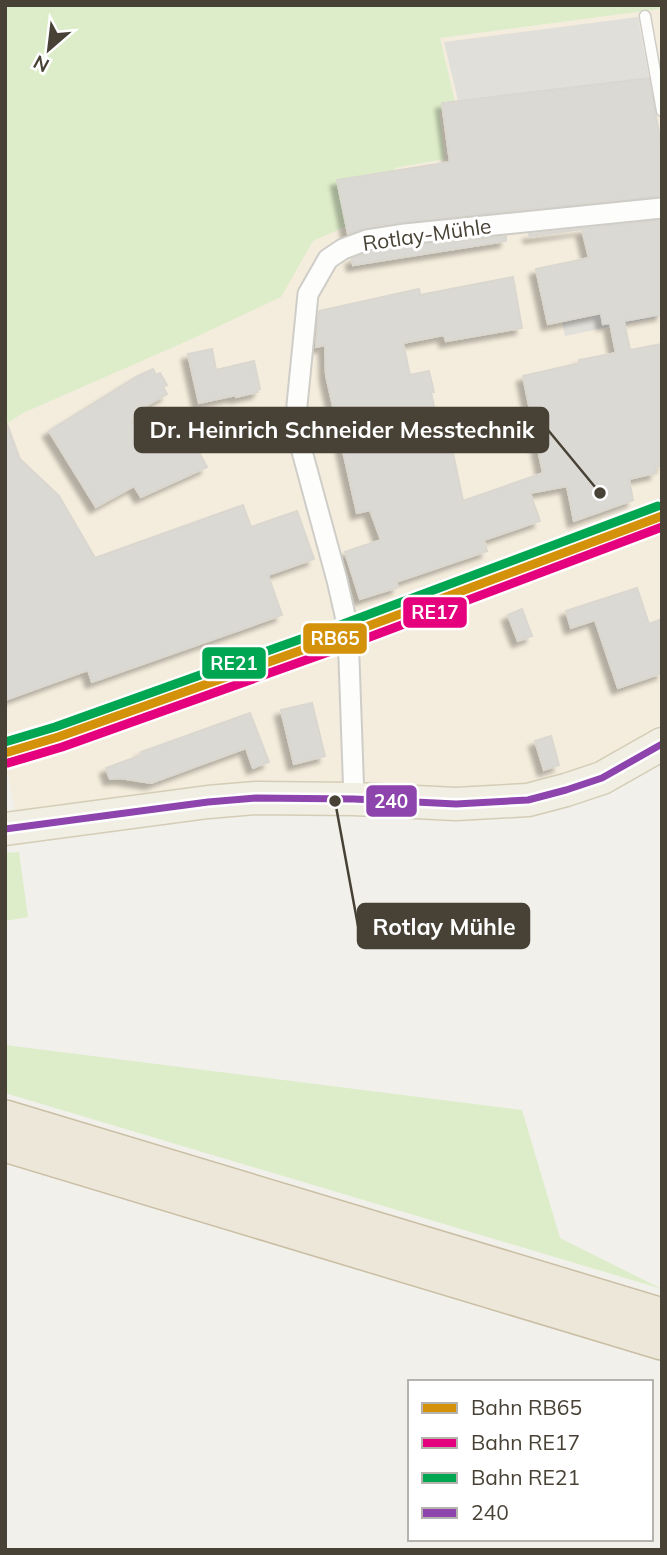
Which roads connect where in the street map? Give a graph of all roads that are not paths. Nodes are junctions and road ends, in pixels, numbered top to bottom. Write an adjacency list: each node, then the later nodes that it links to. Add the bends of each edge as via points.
1 (645, 16): 2 (lane)
2 (662, 111)
3 (662, 208): 5 (street, Rotlay-Mühle, via 367,240 328,259 317,276 308,294 297,433 345,615)
4 (662, 744): 5 (main road, via 602,778 528,800 456,804)
5 (354, 799): 6 (main road, via 208,802)
6 (5, 829)
7 (5, 1118): 9 (highway)
8 (5, 1144): 10 (highway)
9 (662, 1316)
10 (662, 1342)

